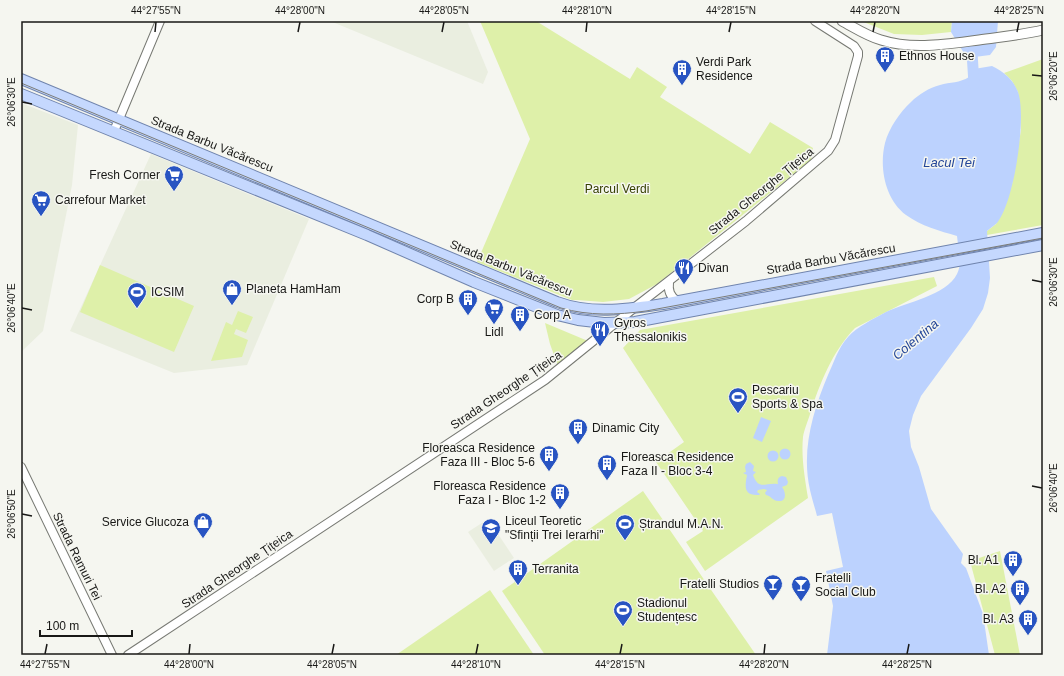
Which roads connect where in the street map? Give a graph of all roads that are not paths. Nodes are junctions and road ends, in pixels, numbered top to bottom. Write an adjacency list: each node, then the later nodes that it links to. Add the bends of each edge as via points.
1 (160, 21): 7 (street)
2 (815, 21): 11 (street, Strada Gheorghe Țițeica, via 856,49 858,56 835,140 828,151 763,207)
3 (842, 21): 4 (main road, via 881,40 922,45 1005,37)
4 (1043, 30)
5 (21, 79): 7 (main road, Strada Barbu Văcărescu)
6 (21, 94): 8 (main road, Strada Barbu Văcărescu)
7 (119, 120): 8 (street); 13 (main road, Strada Barbu Văcărescu, via 557,302 593,309)
8 (114, 131): 14 (main road, Strada Barbu Văcărescu, via 524,303 570,319)
9 (1043, 233): 12 (main road, Strada Barbu Văcărescu)
10 (1043, 245): 14 (main road, Strada Barbu Văcărescu)
11 (669, 282): 12 (street, via 669,292); 13 (street, Strada Gheorghe Țițeica)
12 (677, 301): 13 (main road, Strada Barbu Văcărescu)
13 (634, 308): 14 (street, Strada Gheorghe Țițeica)
14 (616, 324): 17 (street, Strada Gheorghe Țițeica, via 545,380)
15 (21, 467): 16 (street, Strada Ramuri Tei)
16 (112, 655)
17 (128, 655)

